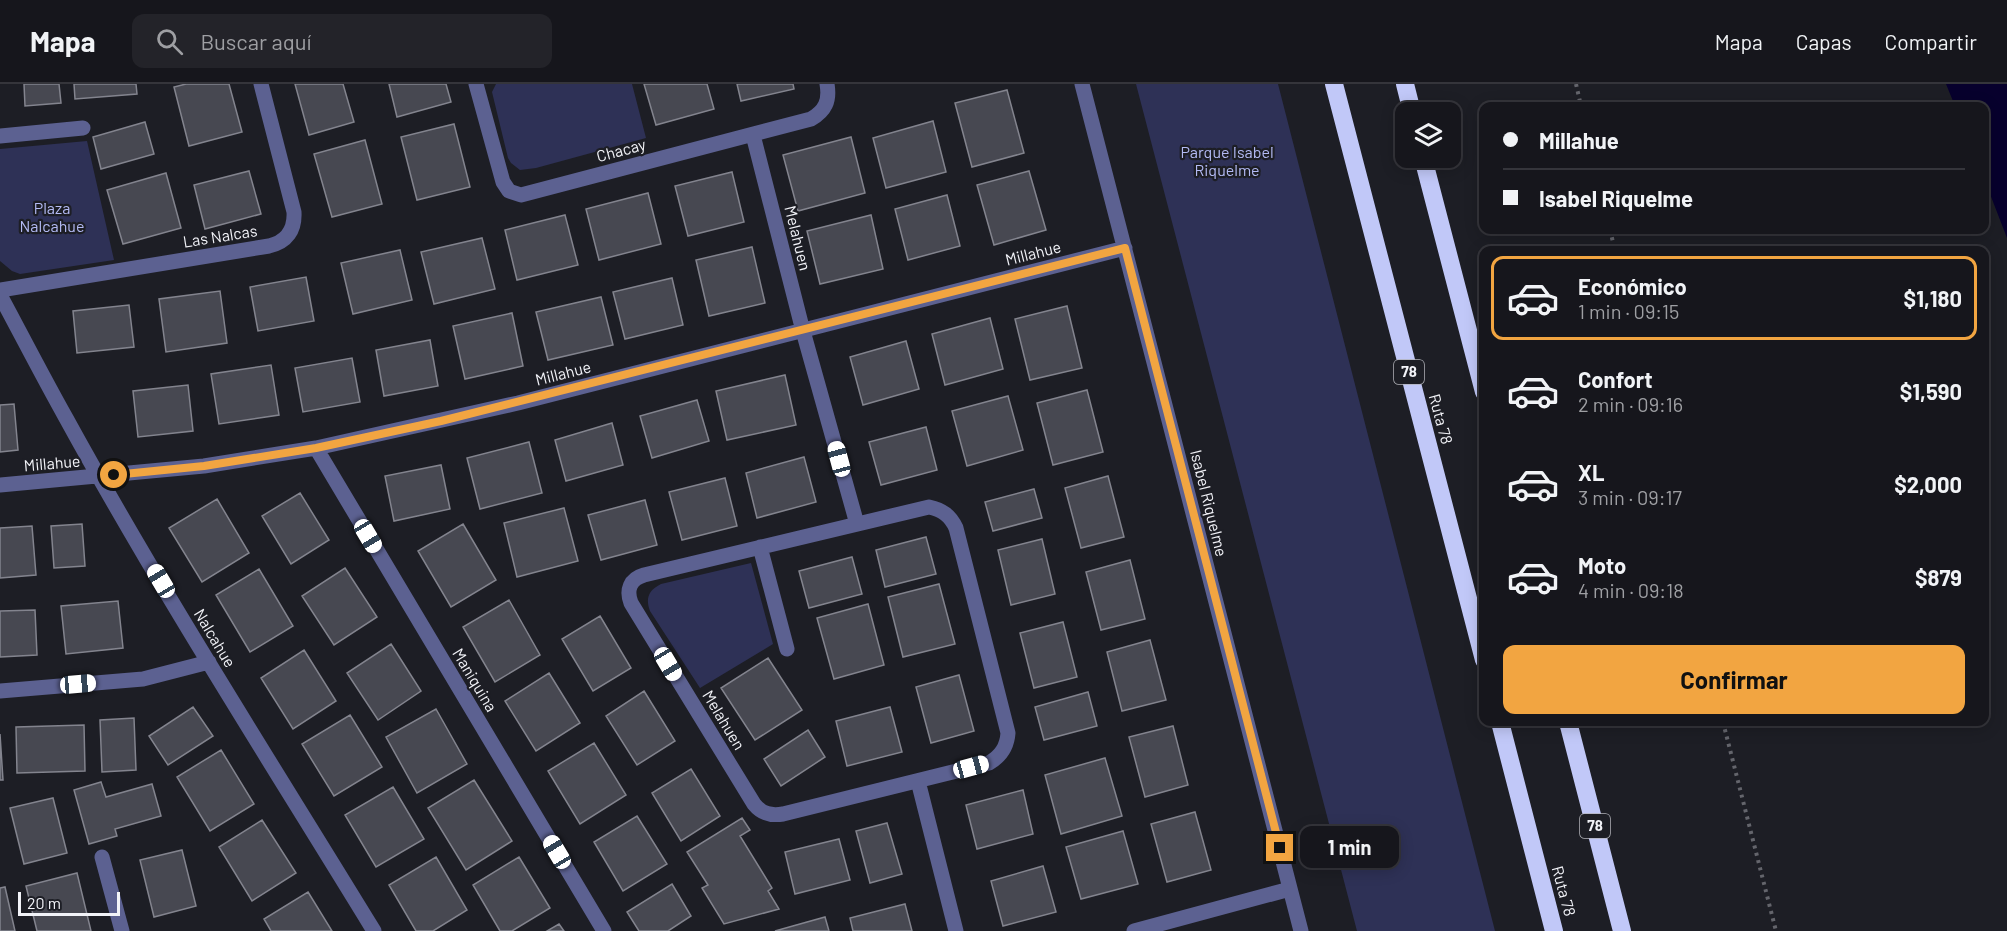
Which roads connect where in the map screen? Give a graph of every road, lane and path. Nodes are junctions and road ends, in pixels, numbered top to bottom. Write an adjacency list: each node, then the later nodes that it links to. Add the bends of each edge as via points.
1 (261, 84): 15 (street, Las Nalcas, via 294,212 293,226 285,239 269,246)
2 (476, 84): 11 (street, Chacay, via 502,182 515,194)
3 (827, 84): 11 (street, Chacay, via 829,96 817,116)
4 (1082, 84): 14 (street, Isabel Riquelme)
5 (1334, 84): 24 (highway, Ruta 78 / 78)
6 (1404, 84): 8 (highway)
7 (1576, 84): 9 (path)
8 (1409, 102)
9 (1580, 102)
10 (82, 128): 12 (street)
11 (753, 135): 17 (street, Melahuen)
12 (0, 136)
13 (1426, 168): 18 (highway)
14 (1125, 248): 17 (street, Millahue); 33 (street, Isabel Riquelme)
15 (0, 290)
16 (0, 295): 20 (street, Nalcahue)
17 (803, 331): 19 (street, Millahue, via 518,403); 22 (street, Melahuen)
18 (1479, 373)
19 (316, 448): 20 (street, Millahue); 36 (street, Maniquina)
20 (100, 477): 21 (street, Millahue); 26 (street, Nalcahue)
21 (0, 485)
22 (857, 524): 23 (street, Melahuen); 31 (street, Melahuen, via 929,507 952,520 1008,733 1001,754 989,762)
23 (760, 547): 25 (street); 31 (street, Melahuen, via 638,577 628,590 631,603 754,804 764,813 775,815)
24 (1479, 641)
25 (787, 649)
26 (209, 662): 27 (street, via 143,679); 35 (street, Nalcahue)
27 (0, 691)
28 (1501, 726): 40 (highway, Ruta 78)
29 (1569, 726): 41 (highway, 78)
30 (1724, 726): 42 (path)
31 (918, 781): 37 (street)
32 (102, 857): 34 (street)
33 (1290, 889): 38 (street); 39 (street, Isabel Riquelme)
34 (122, 931)
35 (374, 931)
36 (604, 931)
37 (956, 931)
38 (1134, 931)
39 (1301, 931)
40 (1554, 931)
41 (1622, 931)
42 (1776, 931)

